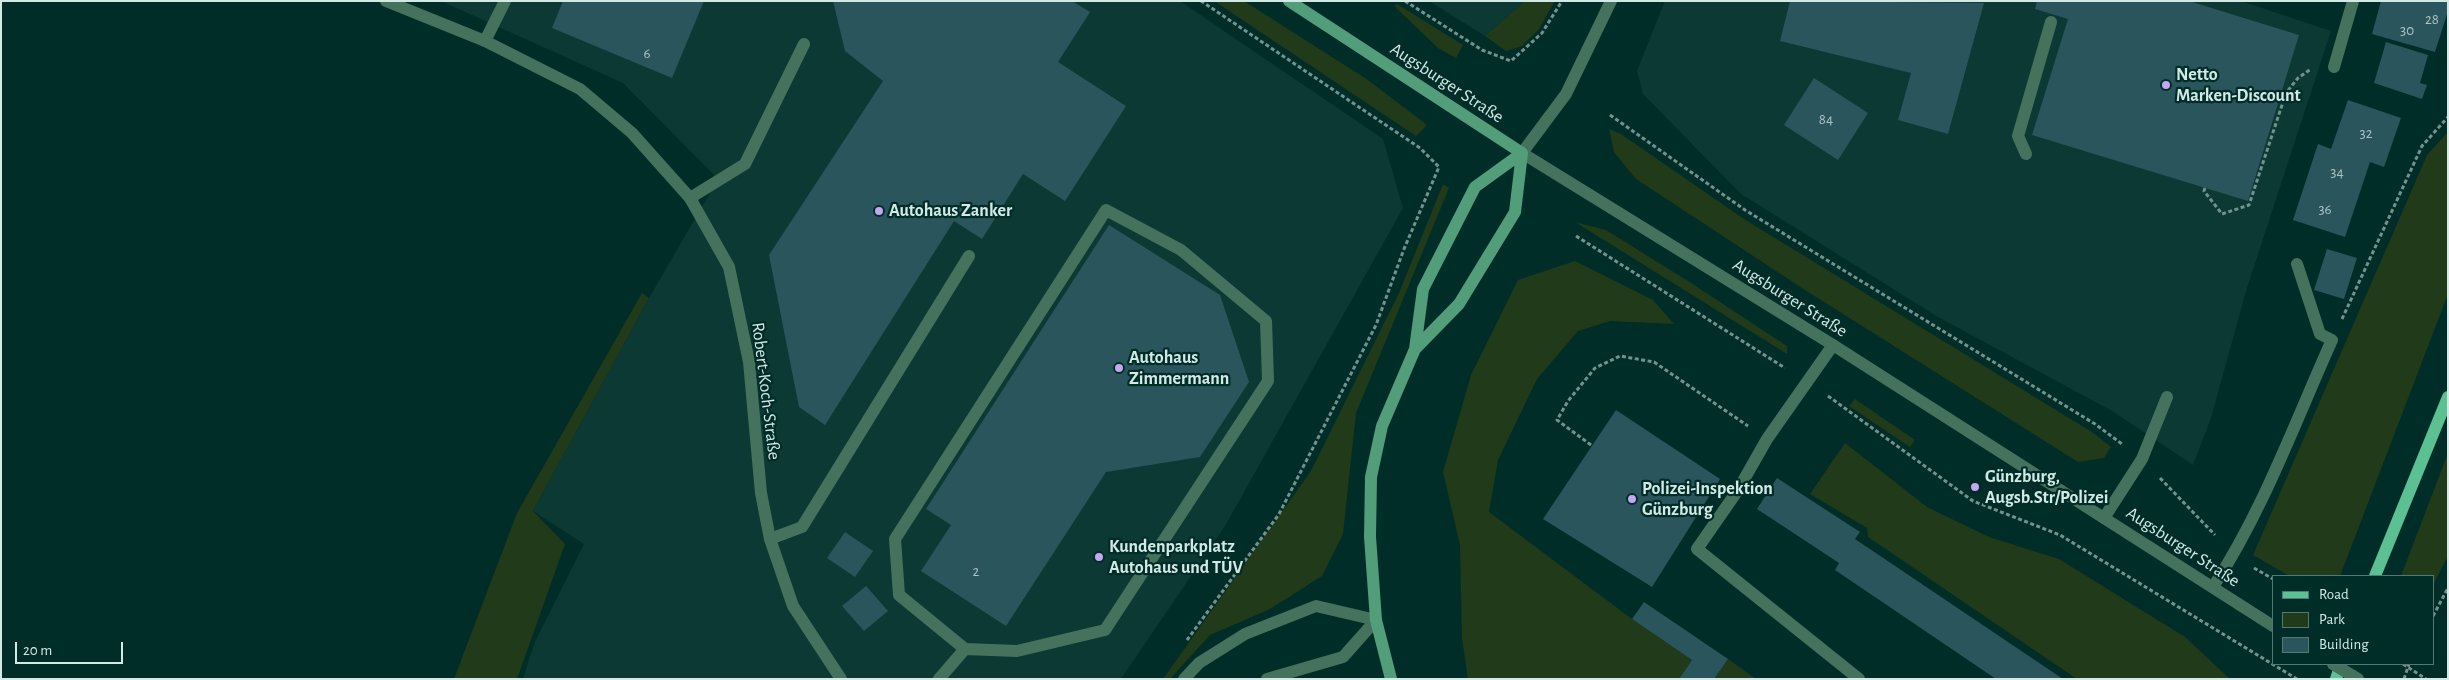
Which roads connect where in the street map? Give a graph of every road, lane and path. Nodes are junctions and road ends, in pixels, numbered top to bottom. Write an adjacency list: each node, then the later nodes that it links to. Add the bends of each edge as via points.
1 (386, 1): 10 (street, Robert-Koch-Straße)
2 (505, 1): 10 (street)
3 (1201, 1): 42 (path, via 1420,148 1440,167 1404,249 1376,325 1279,514)
4 (1288, 1): 16 (main road, Augsburger Straße)
5 (1405, 1): 6 (path, via 1482,50 1511,61 1542,33)
6 (1562, 1)
7 (1611, 1): 16 (street, via 1566,94)
8 (2353, 1): 11 (street)
9 (2051, 22): 17 (street, via 2018,136)
10 (485, 41): 19 (street, Robert-Koch-Straße, via 580,89 632,133)
11 (2341, 41): 13 (street); 18 (path, via 2316,66 2298,78 2286,93 2249,205 2222,214)
12 (804, 44): 19 (street, via 744,164)
13 (2334, 67)
14 (1610, 115): 31 (path, via 1745,210 2095,424)
15 (2448, 117): 23 (path, via 2422,146)
16 (1522, 153): 24 (street, Augsburger Straße); 25 (main road, via 1515,212 1459,304); 25 (main road, via 1475,187 1423,289)
17 (2026, 154)
18 (2205, 188)
19 (690, 198): 33 (street, Robert-Koch-Straße, via 729,267 749,362 761,493)
20 (1576, 236): 26 (path)
21 (969, 256): 33 (street, via 802,527)
22 (2297, 264): 23 (street, via 2320,334)
23 (2332, 340): 34 (street)
24 (1833, 346): 26 (street); 32 (street, Augsburger Straße)
25 (1415, 349): 40 (main road, via 1382,426 1371,477 1370,537)
26 (1809, 383): 29 (street); 44 (path, via 1973,501 2060,535)
27 (2448, 396): 35 (main road)
28 (2167, 397): 31 (street)
29 (1767, 439): 30 (path, via 1654,362 1620,356 1595,368 1557,420); 55 (street, via 1738,490 1697,550)
30 (1591, 445)
31 (2142, 459): 32 (street); 34 (path)
32 (2104, 518): 37 (street, Augsburger Straße)
33 (770, 539): 50 (street, Robert-Koch-Straße, via 793,606)
34 (2234, 555): 36 (path); 37 (street)
35 (2375, 575)
36 (2272, 578)
37 (2213, 587): 41 (street, Augsburger Straße)
38 (2448, 588): 39 (path)
39 (2434, 614)
40 (1376, 620): 52 (street, via 1316,606 1245,634 1199,663); 53 (street, via 1342,656); 54 (main road)
41 (2272, 625)
42 (1183, 645)
43 (965, 649): 43 (street, via 1017,651 1105,630 1268,382 1266,321 1181,250 1106,210 894,539 899,595); 51 (street)
44 (2272, 663)
45 (2275, 665): 56 (path)
46 (2336, 665): 58 (street, bridge)
47 (2341, 665): 57 (main road)
48 (2405, 665): 60 (path, bridge)
49 (2409, 665): 59 (path)
50 (840, 679)
51 (939, 679)
52 (1184, 679)
53 (1267, 679)
54 (1390, 679)
55 (1859, 679)
56 (2297, 679)
57 (2336, 679)
58 (2358, 679)
59 (2404, 679)
60 (2426, 679)

